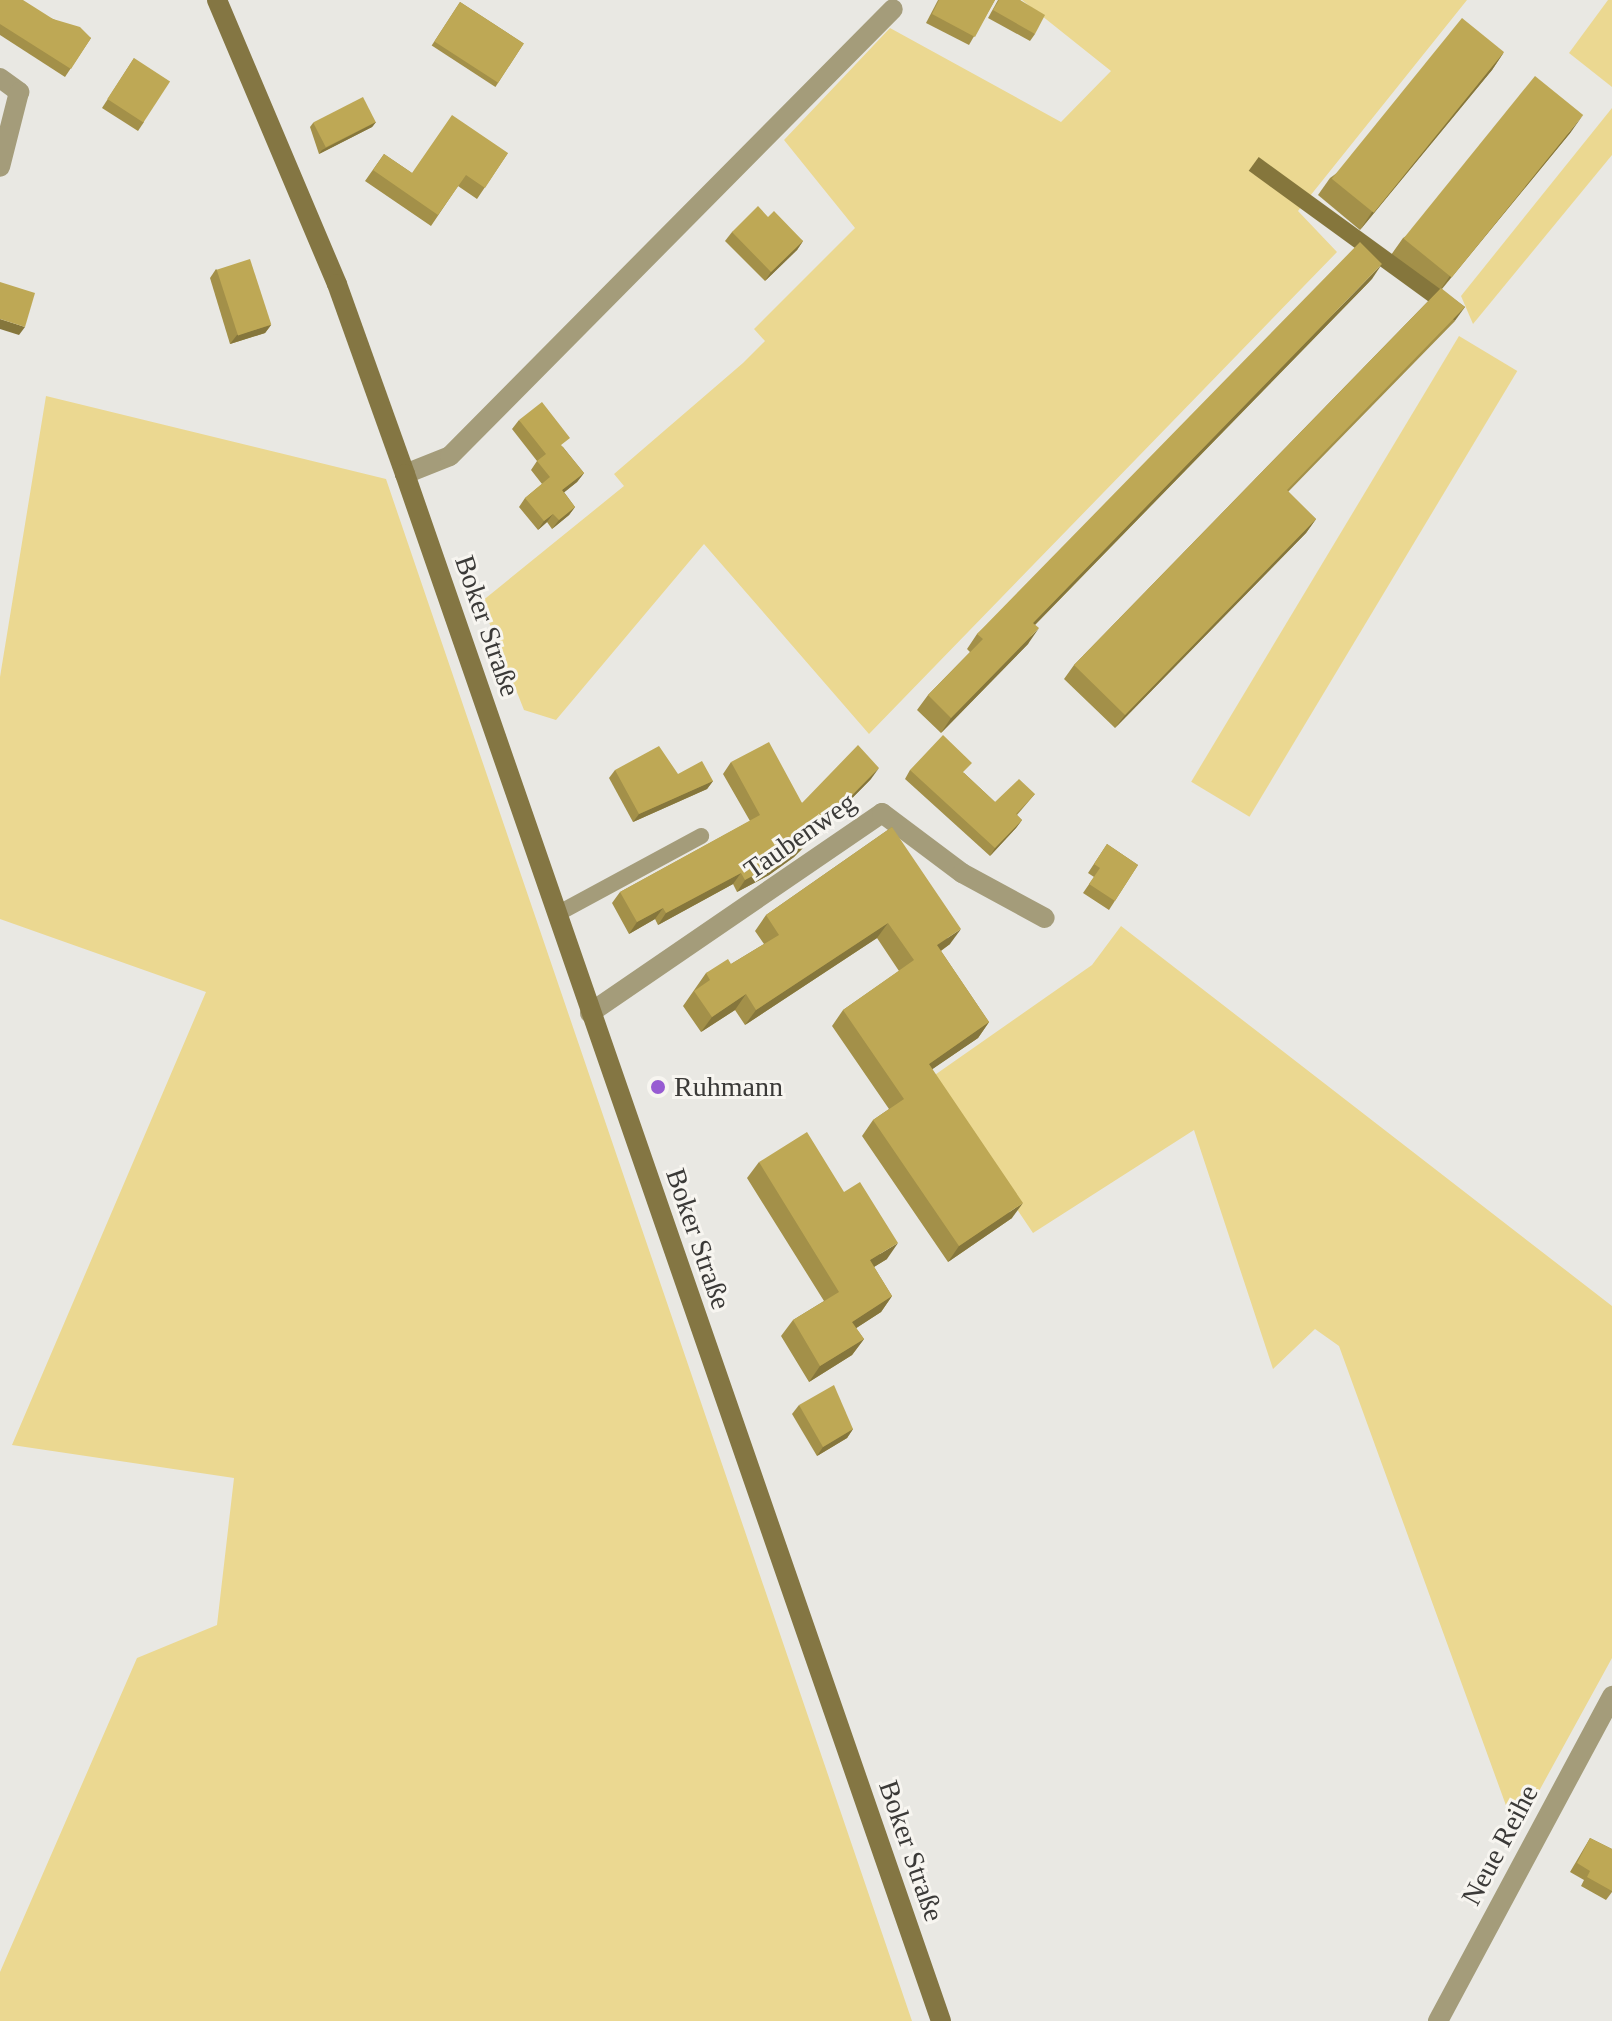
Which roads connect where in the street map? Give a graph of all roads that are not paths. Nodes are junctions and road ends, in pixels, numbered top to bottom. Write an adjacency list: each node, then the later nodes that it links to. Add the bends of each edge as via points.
1 (217, 0): 5 (main road, Boker Straße, via 337,284)
2 (893, 9): 5 (street, via 450,456)
3 (0, 78): 4 (street, via 19,92)
4 (0, 167)
5 (405, 474): 7 (main road, Boker Straße)
6 (701, 836): 7 (lane)
7 (557, 914): 9 (main road, Boker Straße)
8 (1045, 918): 9 (street, Taubenweg, via 962,873 882,813)
9 (590, 1013): 11 (main road, Boker Straße)
10 (1612, 1696): 12 (street, Neue Reihe)
11 (941, 2021)
12 (1438, 2021)

